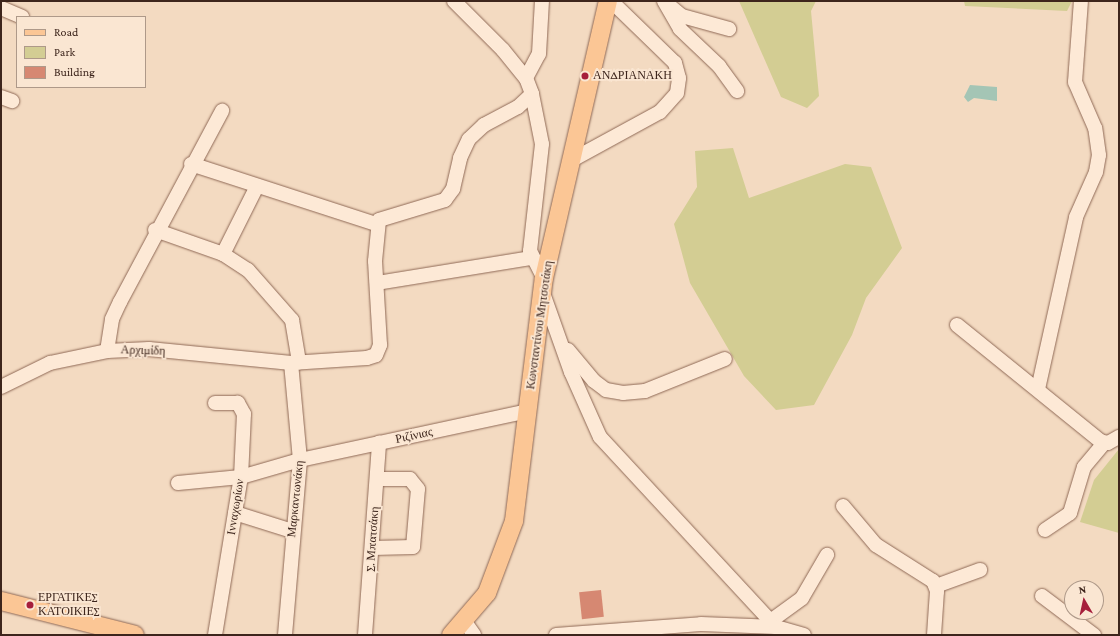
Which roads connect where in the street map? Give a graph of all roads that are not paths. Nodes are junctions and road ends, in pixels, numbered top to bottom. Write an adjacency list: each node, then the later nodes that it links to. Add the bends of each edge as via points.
1 (454, 1): 9 (street)
2 (542, 1): 9 (street, via 539,54)
3 (610, 1): 13 (main road, Κωνσταντίνου Μητσοτάκη); 13 (street, via 675,63 679,78 677,93 660,112)
4 (664, 1): 8 (street, via 682,16); 10 (street, via 680,28 719,66)
5 (1081, 1): 28 (street, via 1075,82 1095,128 1099,155 1096,172 1074,224)
6 (1, 8): 7 (street)
7 (20, 16)
8 (729, 29)
9 (526, 78): 11 (street)
10 (737, 91)
11 (532, 94): 16 (street, via 518,107 484,125 469,139 460,158 453,189 445,200 421,210 383,217); 19 (street, via 542,144 530,239)
12 (222, 111): 14 (street)
13 (570, 161): 21 (main road, Κωνσταντίνου Μητσοτάκη)
14 (191, 164): 15 (street); 17 (street)
15 (257, 186): 16 (street); 18 (street)
16 (376, 224): 20 (street)
17 (155, 230): 18 (street, Μαρκαντωνάκη); 24 (street, via 112,320)
18 (223, 254): 26 (street, Μαρκαντωνάκη, via 248,270 292,320)
19 (531, 258): 20 (street); 21 (street)
20 (377, 283): 26 (street, Αρχιμίδη, via 380,345 376,355 367,358)
21 (544, 286): 23 (street); 30 (main road, Κωνσταντίνου Μητσοτάκη)
22 (957, 325): 28 (street)
23 (557, 331): 25 (street, via 574,360 594,381 606,390 623,393 646,391); 48 (street, via 576,385 600,438 747,599)
24 (106, 351): 26 (street, Αρχιμίδη, via 149,349); 27 (street, Αρχιμίδη, via 50,363)
25 (725, 359)
26 (295, 362): 34 (street, Μαρκαντωνάκη)
27 (1, 387)
28 (1038, 388): 33 (street)
29 (215, 403): 35 (street, Ινναχωρίων, via 242,405)
30 (529, 411): 32 (street, Ριζίνιας); 49 (main road, Κωνσταντίνου Μητσοτάκη, via 518,499 508,547)
31 (1119, 437): 33 (street)
32 (379, 443): 34 (street, Ριζίνιας); 36 (street, Σ. Μπατσάκη)
33 (1104, 443): 40 (street, via 1079,476 1070,513)
34 (300, 460): 35 (street, Ριζίνιας); 41 (street, Μαρκαντωνάκη)
35 (241, 477): 37 (street, Ριζίνιας); 39 (street, Ινναχωρίων)
36 (377, 479): 42 (street, Σ. Μπατσάκη); 42 (street, via 410,479 418,490 413,547)
37 (178, 483)
38 (843, 506): 45 (street, via 876,545 928,577)
39 (235, 513): 41 (street); 53 (street, Ινναχωρίων)
40 (1045, 530)
41 (292, 532): 54 (street, Μαρκαντωνάκη)
42 (373, 548): 55 (street, Σ. Μπατσάκη)
43 (827, 555): 48 (street, via 802,598)
44 (980, 570): 45 (street)
45 (936, 586): 59 (street)
46 (1042, 596): 60 (street)
47 (1, 601): 50 (main road)
48 (774, 624): 51 (street, via 701,624); 58 (street)
49 (470, 628): 56 (main road, Κωνσταντίνου Μητσοτάκη)
50 (92, 629): 52 (main road)
51 (640, 631): 57 (street)
52 (134, 635)
53 (215, 635)
54 (285, 635)
55 (365, 635)
56 (451, 635)
57 (556, 635)
58 (804, 635)
59 (934, 635)
60 (1094, 635)

